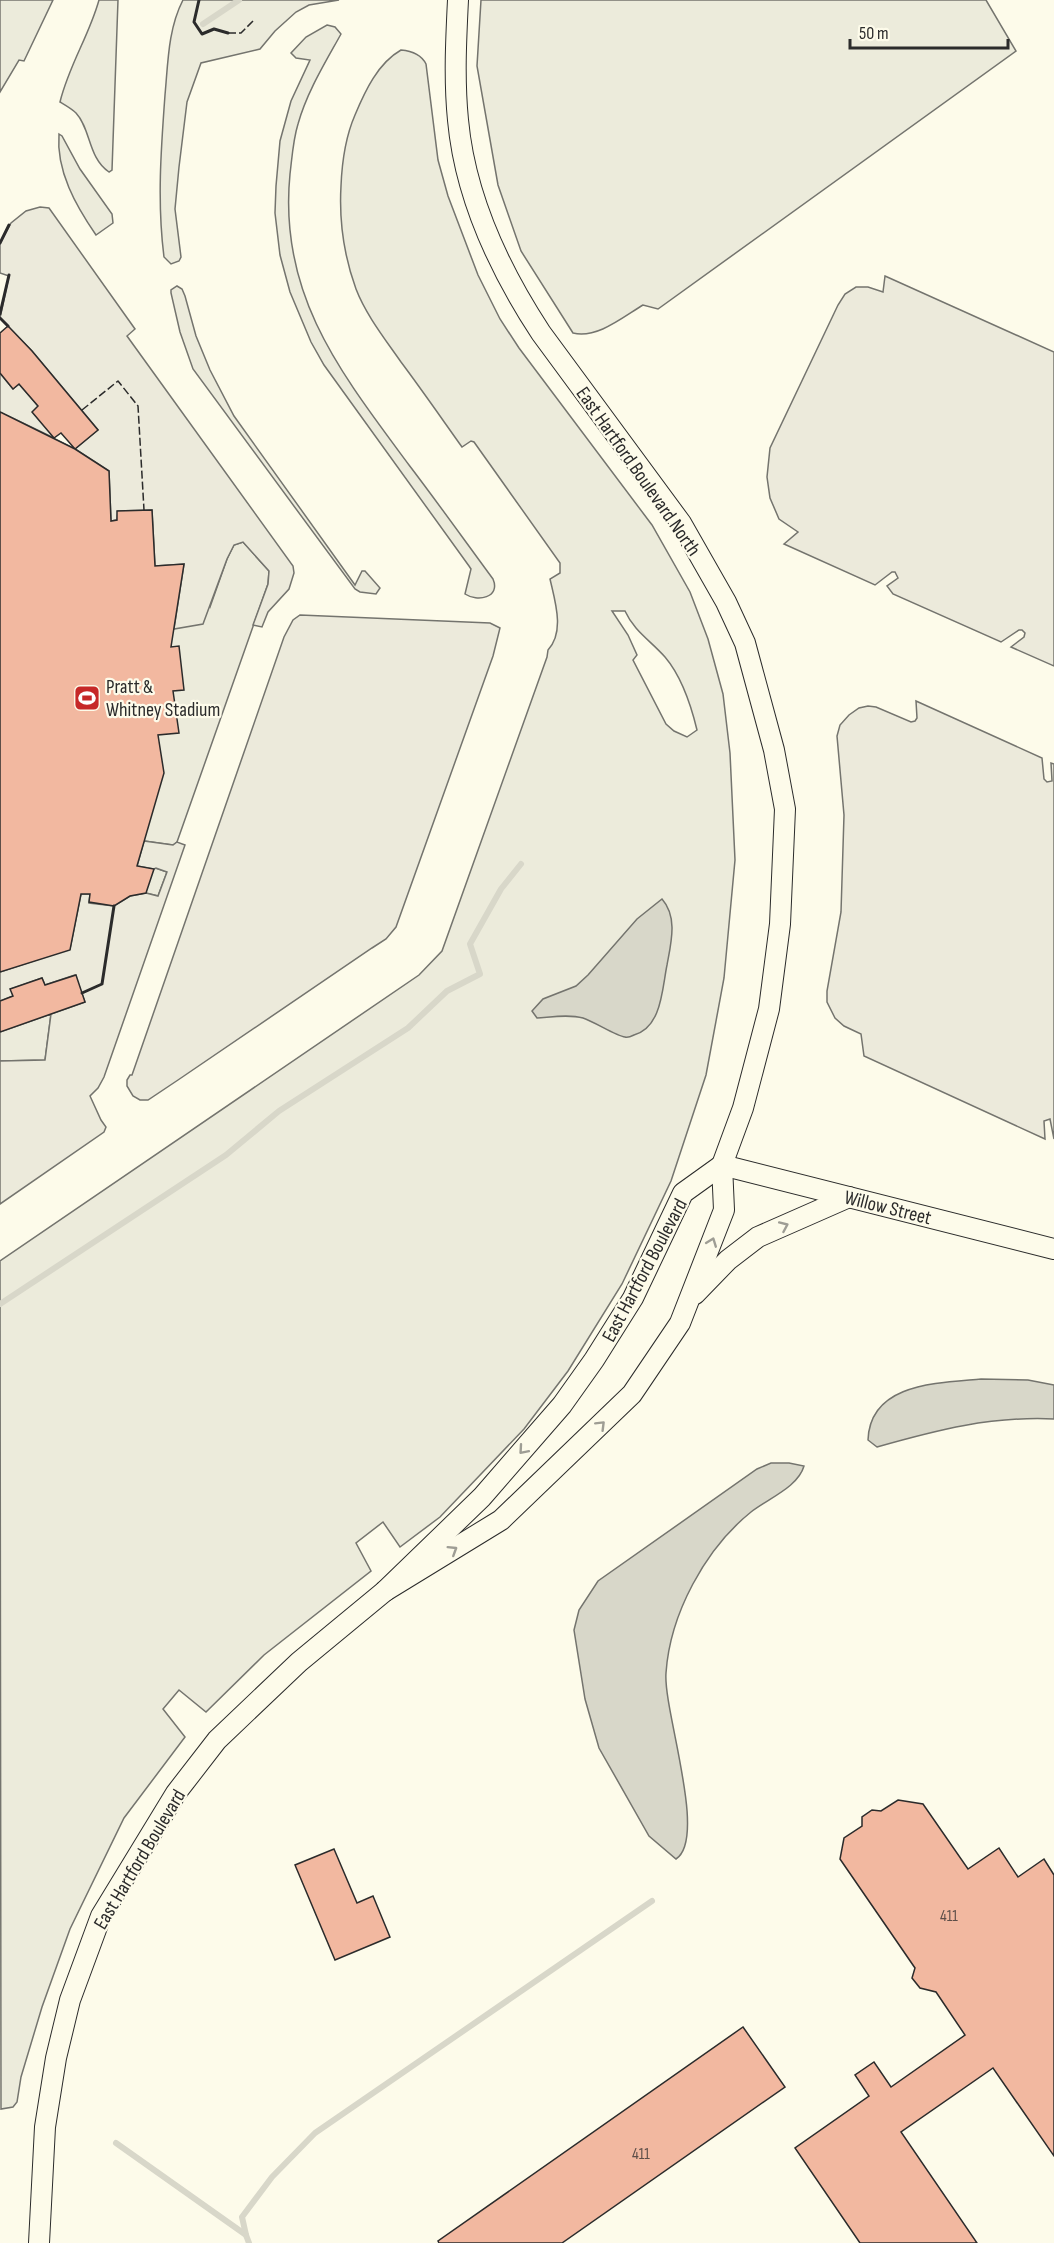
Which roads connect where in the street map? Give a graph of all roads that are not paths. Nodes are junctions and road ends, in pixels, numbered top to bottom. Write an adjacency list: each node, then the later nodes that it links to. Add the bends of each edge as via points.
1 (458, 0): 2 (street, East Hartford Boulevard North, via 458,121 481,220 499,263 547,342 681,523 726,602 745,643 774,750 785,809 780,924 769,1009 743,1108)
2 (722, 1165): 3 (street, Willow Street); 5 (street, East Hartford Boulevard, one-way to 2, via 724,1210); 6 (street, East Hartford Boulevard, one-way to 6, via 683,1193 633,1298 562,1405 482,1497)
3 (849, 1197): 4 (street, Willow Street); 5 (street, one-way to 3, via 728,1260 758,1237)
4 (1054, 1249)
5 (689, 1300): 6 (street, East Hartford Boulevard, one-way to 5, via 501,1520 592,1434 632,1394 680,1323)
6 (385, 1591): 7 (street, East Hartford Boulevard, via 299,1662 217,1740 176,1793 101,1916 70,2000 56,2058 45,2127)
7 (39, 2243)

